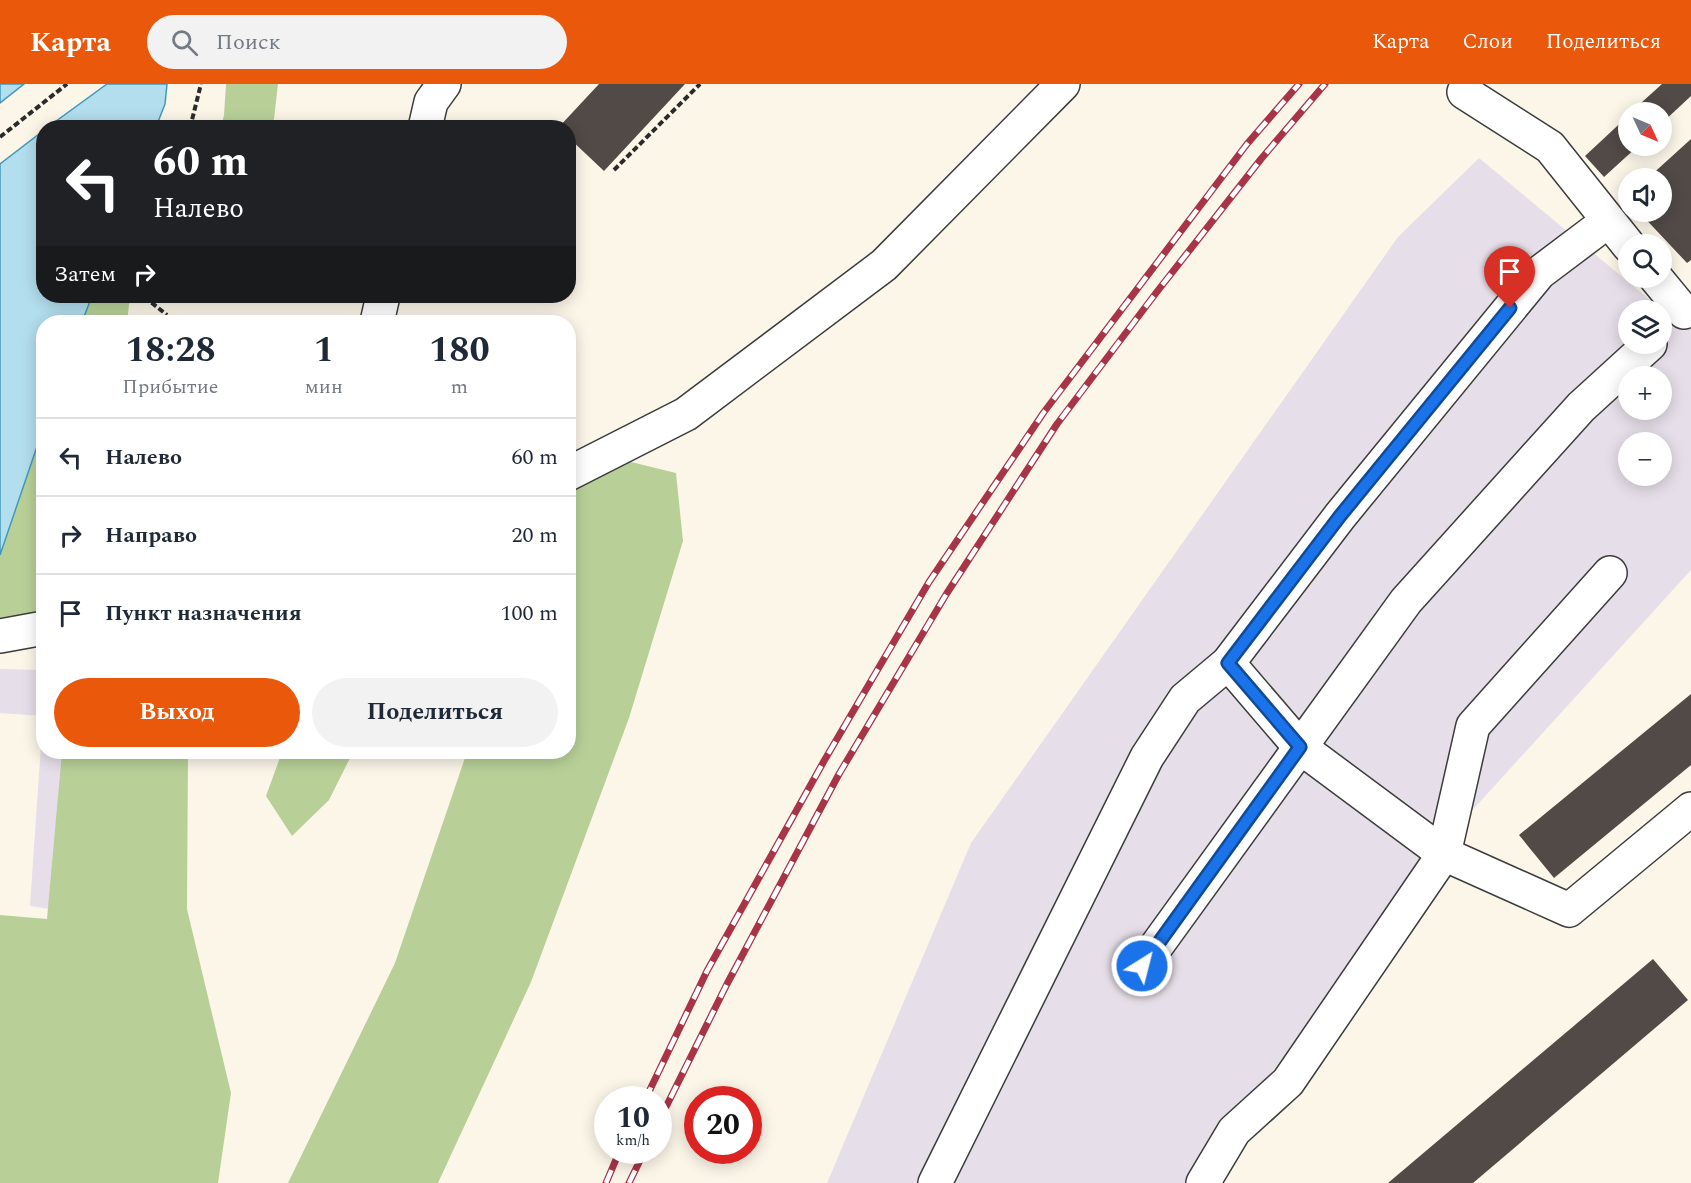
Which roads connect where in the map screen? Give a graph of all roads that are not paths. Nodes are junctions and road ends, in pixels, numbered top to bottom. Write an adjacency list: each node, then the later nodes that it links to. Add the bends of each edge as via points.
1 (444, 84): 4 (street, via 431,102)
2 (1063, 84): 10 (street, via 884,265 686,414)
3 (1464, 92): 5 (street, via 1550,147)
4 (427, 120)
5 (1608, 221): 6 (street); 14 (street, via 1539,273 1340,516)
6 (1619, 234)
7 (1661, 288): 8 (street)
8 (1679, 320)
9 (1639, 354): 15 (street, via 1581,407 1406,602)
10 (576, 470)
11 (1610, 573): 17 (street, via 1473,726)
12 (36, 629): 13 (street)
13 (0, 636)
14 (1228, 663): 15 (street); 19 (street, via 1185,699 1147,757)
15 (1300, 747): 17 (street); 18 (street)
16 (1691, 809): 17 (street, via 1569,910)
17 (1444, 854): 20 (street, via 1288,1082 1234,1131)
18 (1142, 966)
19 (935, 1183)
20 (1203, 1183)

